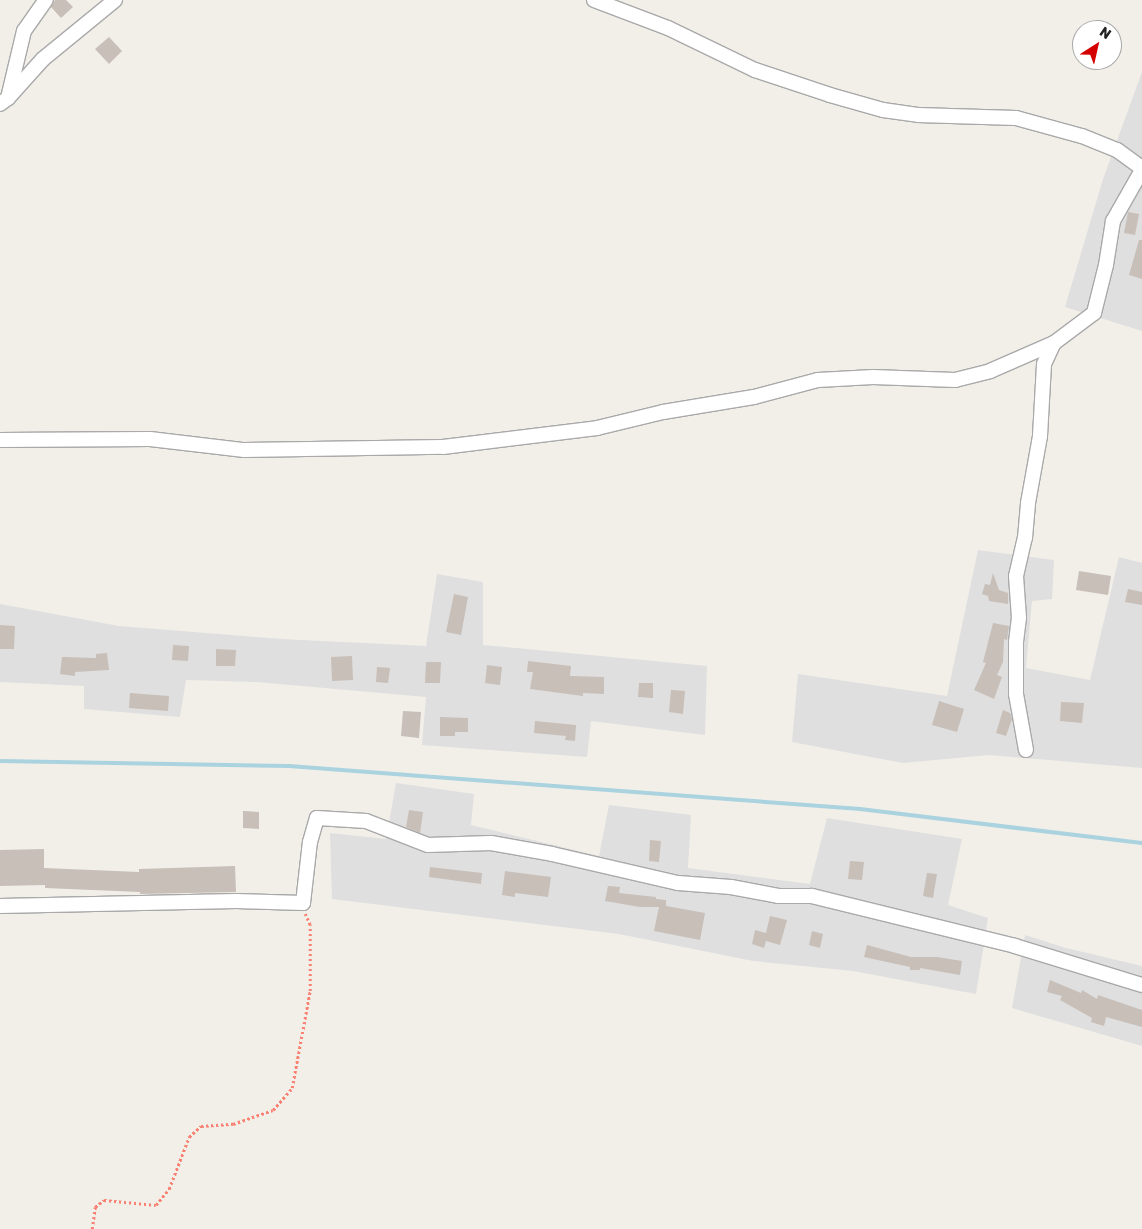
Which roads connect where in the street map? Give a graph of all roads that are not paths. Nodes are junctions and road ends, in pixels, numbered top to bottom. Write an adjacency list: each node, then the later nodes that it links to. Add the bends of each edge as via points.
1 (46, 0): 4 (street, via 24,30)
2 (115, 0): 4 (street, via 42,59)
3 (594, 0): 5 (street, via 668,28 755,70 830,95 918,116 1016,118 1082,136 1117,150)
4 (4, 101)
5 (1142, 169): 6 (street, via 1113,221 1094,313)
6 (1054, 343): 7 (street, via 990,371 955,380 873,377 818,380 754,397 663,412 597,428 442,447 244,450 150,439); 8 (street, via 1044,364 1040,436 1016,576 1019,618 1016,694)
7 (0, 440)
8 (1026, 750)
9 (0, 906): 10 (street, via 236,901 303,903 310,842 318,818 366,821 428,845 492,843 678,883 731,887 778,896 812,896 1015,946)
10 (1142, 985)

